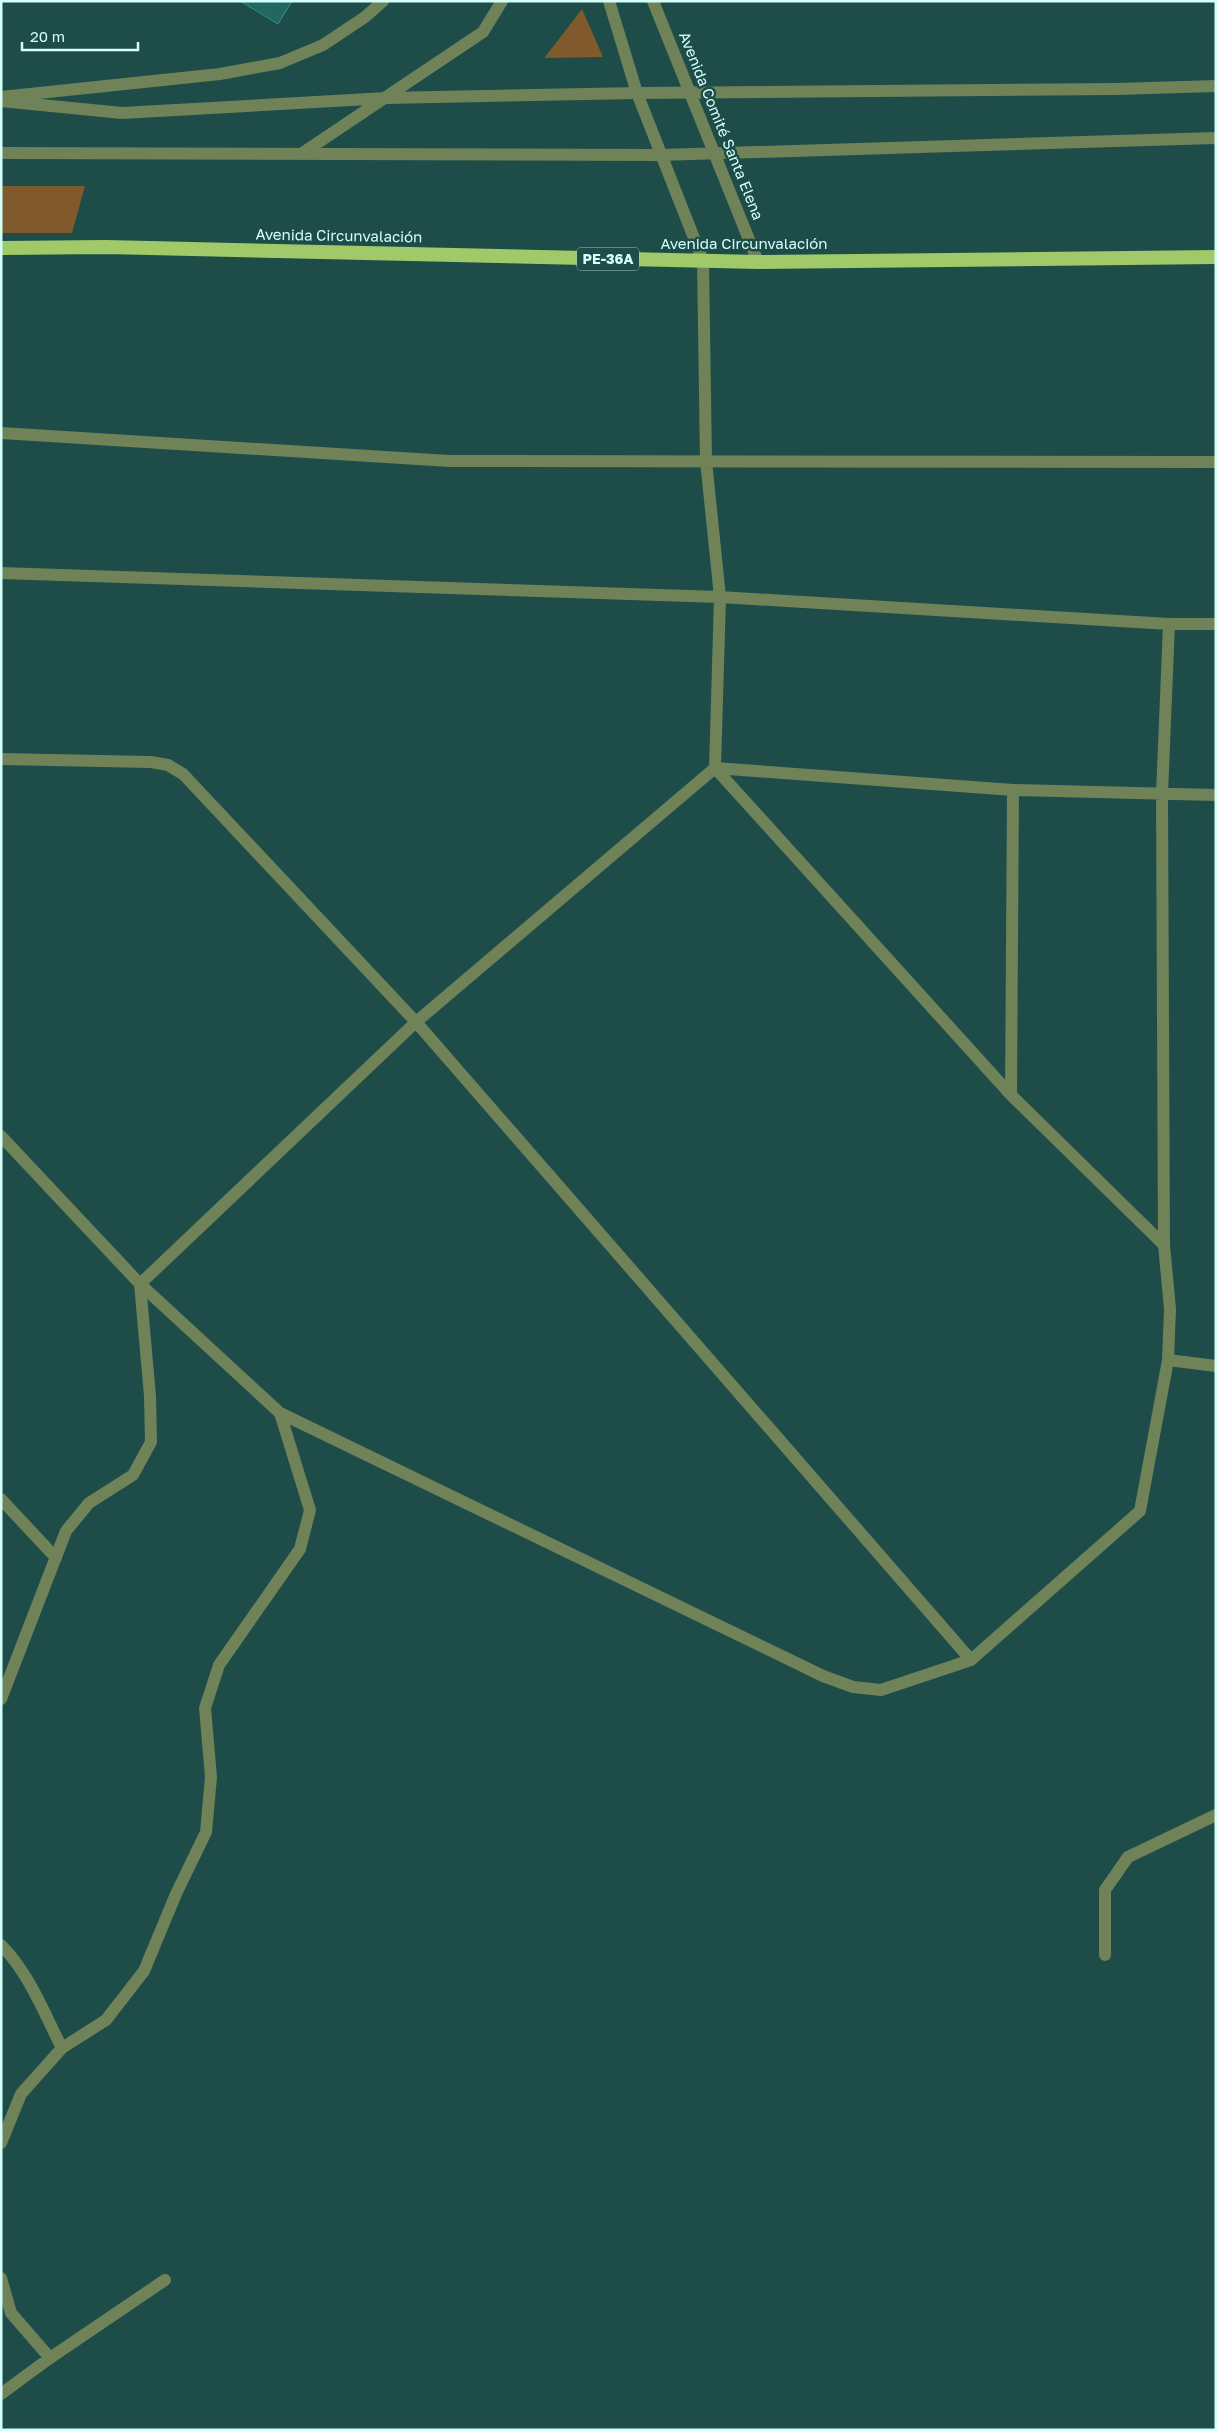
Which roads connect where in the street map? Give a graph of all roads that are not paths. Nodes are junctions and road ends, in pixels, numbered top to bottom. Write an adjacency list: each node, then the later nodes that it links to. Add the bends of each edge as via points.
1 (383, 1): 8 (street, via 323,45 280,63 220,74)
2 (502, 1): 9 (street, via 483,32)
3 (609, 1): 6 (street)
4 (653, 1): 7 (street, Avenida Comité Santa Elena)
5 (1216, 86): 7 (street)
6 (637, 93): 7 (street); 9 (street); 15 (street)
7 (691, 94): 13 (street, Avenida Comité Santa Elena)
8 (1, 97)
9 (386, 98): 10 (street, via 122,113); 14 (street)
10 (1, 102)
11 (1216, 138): 13 (street)
12 (1, 153): 14 (street)
13 (714, 153): 15 (street); 19 (street, Avenida Comité Santa Elena)
14 (301, 154): 15 (street)
15 (660, 155): 18 (street)
16 (1, 248): 18 (highway, Avenida Circunvalación / PE-36A, via 106,247)
17 (1216, 257): 19 (highway, Avenida Circunvalación / PE-36A)
18 (703, 261): 19 (highway, Avenida Circunvalación / PE-36A); 21 (street)
19 (758, 262)
20 (1, 433): 21 (street, via 449,461)
21 (706, 461): 22 (street); 24 (street)
22 (1216, 462)
23 (1, 573): 24 (street)
24 (720, 597): 25 (street); 28 (street)
25 (1170, 624): 26 (street); 30 (street)
26 (1216, 624)
27 (1, 759): 32 (street, via 151,762 183,774)
28 (715, 768): 29 (street); 32 (street); 33 (street)
29 (1013, 790): 30 (street); 33 (street)
30 (1162, 794): 31 (street); 35 (street)
31 (1216, 795)
32 (416, 1022): 36 (street); 42 (street)
33 (1012, 1095): 35 (street)
34 (1, 1136): 36 (street)
35 (1164, 1245): 37 (street, via 1170,1309)
36 (140, 1284): 39 (street); 41 (street, via 151,1442 132,1475 89,1503 66,1531)
37 (1168, 1360): 38 (street); 42 (street, via 1140,1511)
38 (1216, 1366)
39 (280, 1413): 42 (street, via 822,1676 881,1690); 47 (street, via 310,1510 300,1549 219,1665 205,1708 211,1777 206,1832 144,1972 106,2020)
40 (1, 1499): 41 (street)
41 (56, 1558): 43 (street)
42 (971, 1660)
43 (1, 1699)
44 (1216, 1815): 46 (street, via 1128,1857 1105,1890)
45 (1, 1945): 47 (street, via 12,1956 36,1996)
46 (1105, 1955)
47 (62, 2048): 48 (street, via 21,2094)
48 (1, 2143)
49 (1, 2278): 51 (street, via 11,2313)
50 (165, 2280): 51 (street)
51 (50, 2358): 52 (street)
52 (1, 2394)

